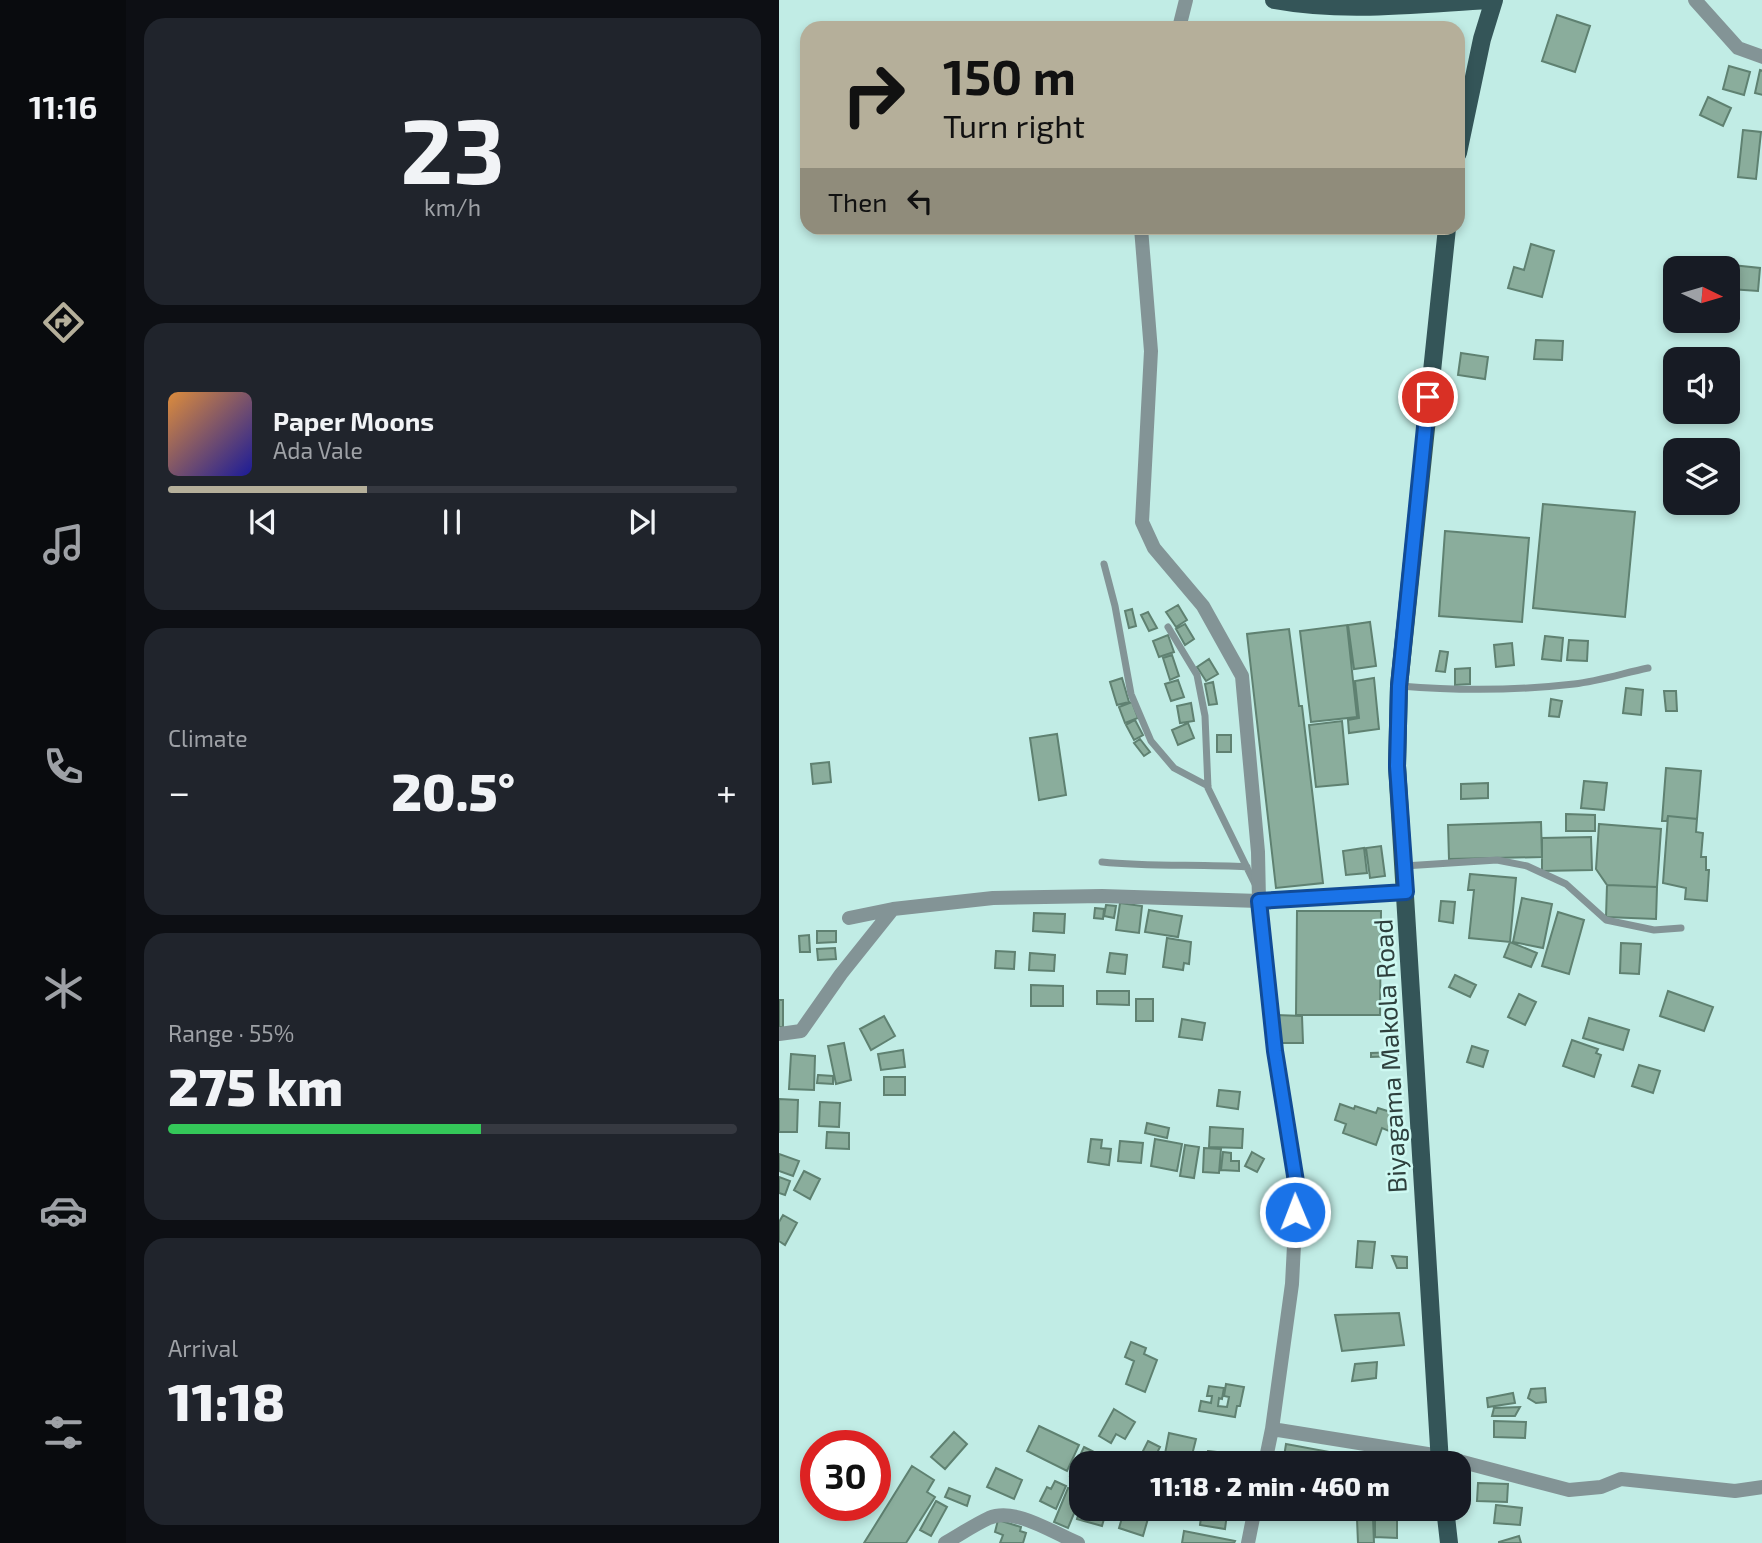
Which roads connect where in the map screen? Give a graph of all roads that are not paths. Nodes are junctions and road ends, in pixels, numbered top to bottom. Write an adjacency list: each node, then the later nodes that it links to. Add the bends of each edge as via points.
1 (1186, 0): 6 (street)
2 (1274, 0): 3 (main road, via 1369,7)
3 (1488, 0)
4 (1494, 0): 8 (main road)
5 (1695, 0): 7 (street, via 1738,48)
6 (1181, 21)
7 (1762, 57)
8 (1465, 120)
9 (1142, 235): 20 (street, via 1151,351 1142,522 1155,548 1203,606 1242,676 1259,852)
10 (1446, 235): 14 (main road, Biyagama Makola Road)
11 (1104, 564): 15 (lane, via 1131,694 1151,741 1174,768)
12 (1168, 626): 15 (lane, via 1197,675 1205,716)
13 (1648, 668): 14 (lane, via 1576,684 1505,691)
14 (1399, 686): 18 (main road, Biyagama Makola Road, via 1397,766)
15 (1208, 786): 17 (lane)
16 (1102, 862): 17 (lane)
17 (1247, 866): 20 (lane)
18 (1404, 866): 19 (main road, Biyagama Makola Road); 23 (lane, via 1497,860 1527,866 1566,884 1606,920 1654,930)
19 (1406, 892): 20 (street); 28 (main road, Biyagama Makola Road)
20 (1259, 898): 21 (street, via 993,898); 25 (street, via 1275,1051 1297,1188 1292,1284)
21 (893, 908): 22 (street); 24 (street, via 801,1031)
22 (849, 918)
23 (1681, 928)
24 (779, 1034)
25 (1272, 1429): 26 (street); 27 (street)
26 (1267, 1451)
27 (1391, 1451)
28 (1439, 1451)
29 (1471, 1467): 30 (street, via 1569,1490 1601,1487 1621,1479 1735,1491)
30 (1762, 1487)
31 (1252, 1521): 35 (street)
32 (1446, 1521): 36 (main road)
33 (945, 1543): 34 (street, via 991,1517 1003,1516 1019,1518)
34 (1078, 1543)
35 (1248, 1543)
36 (1449, 1543)

